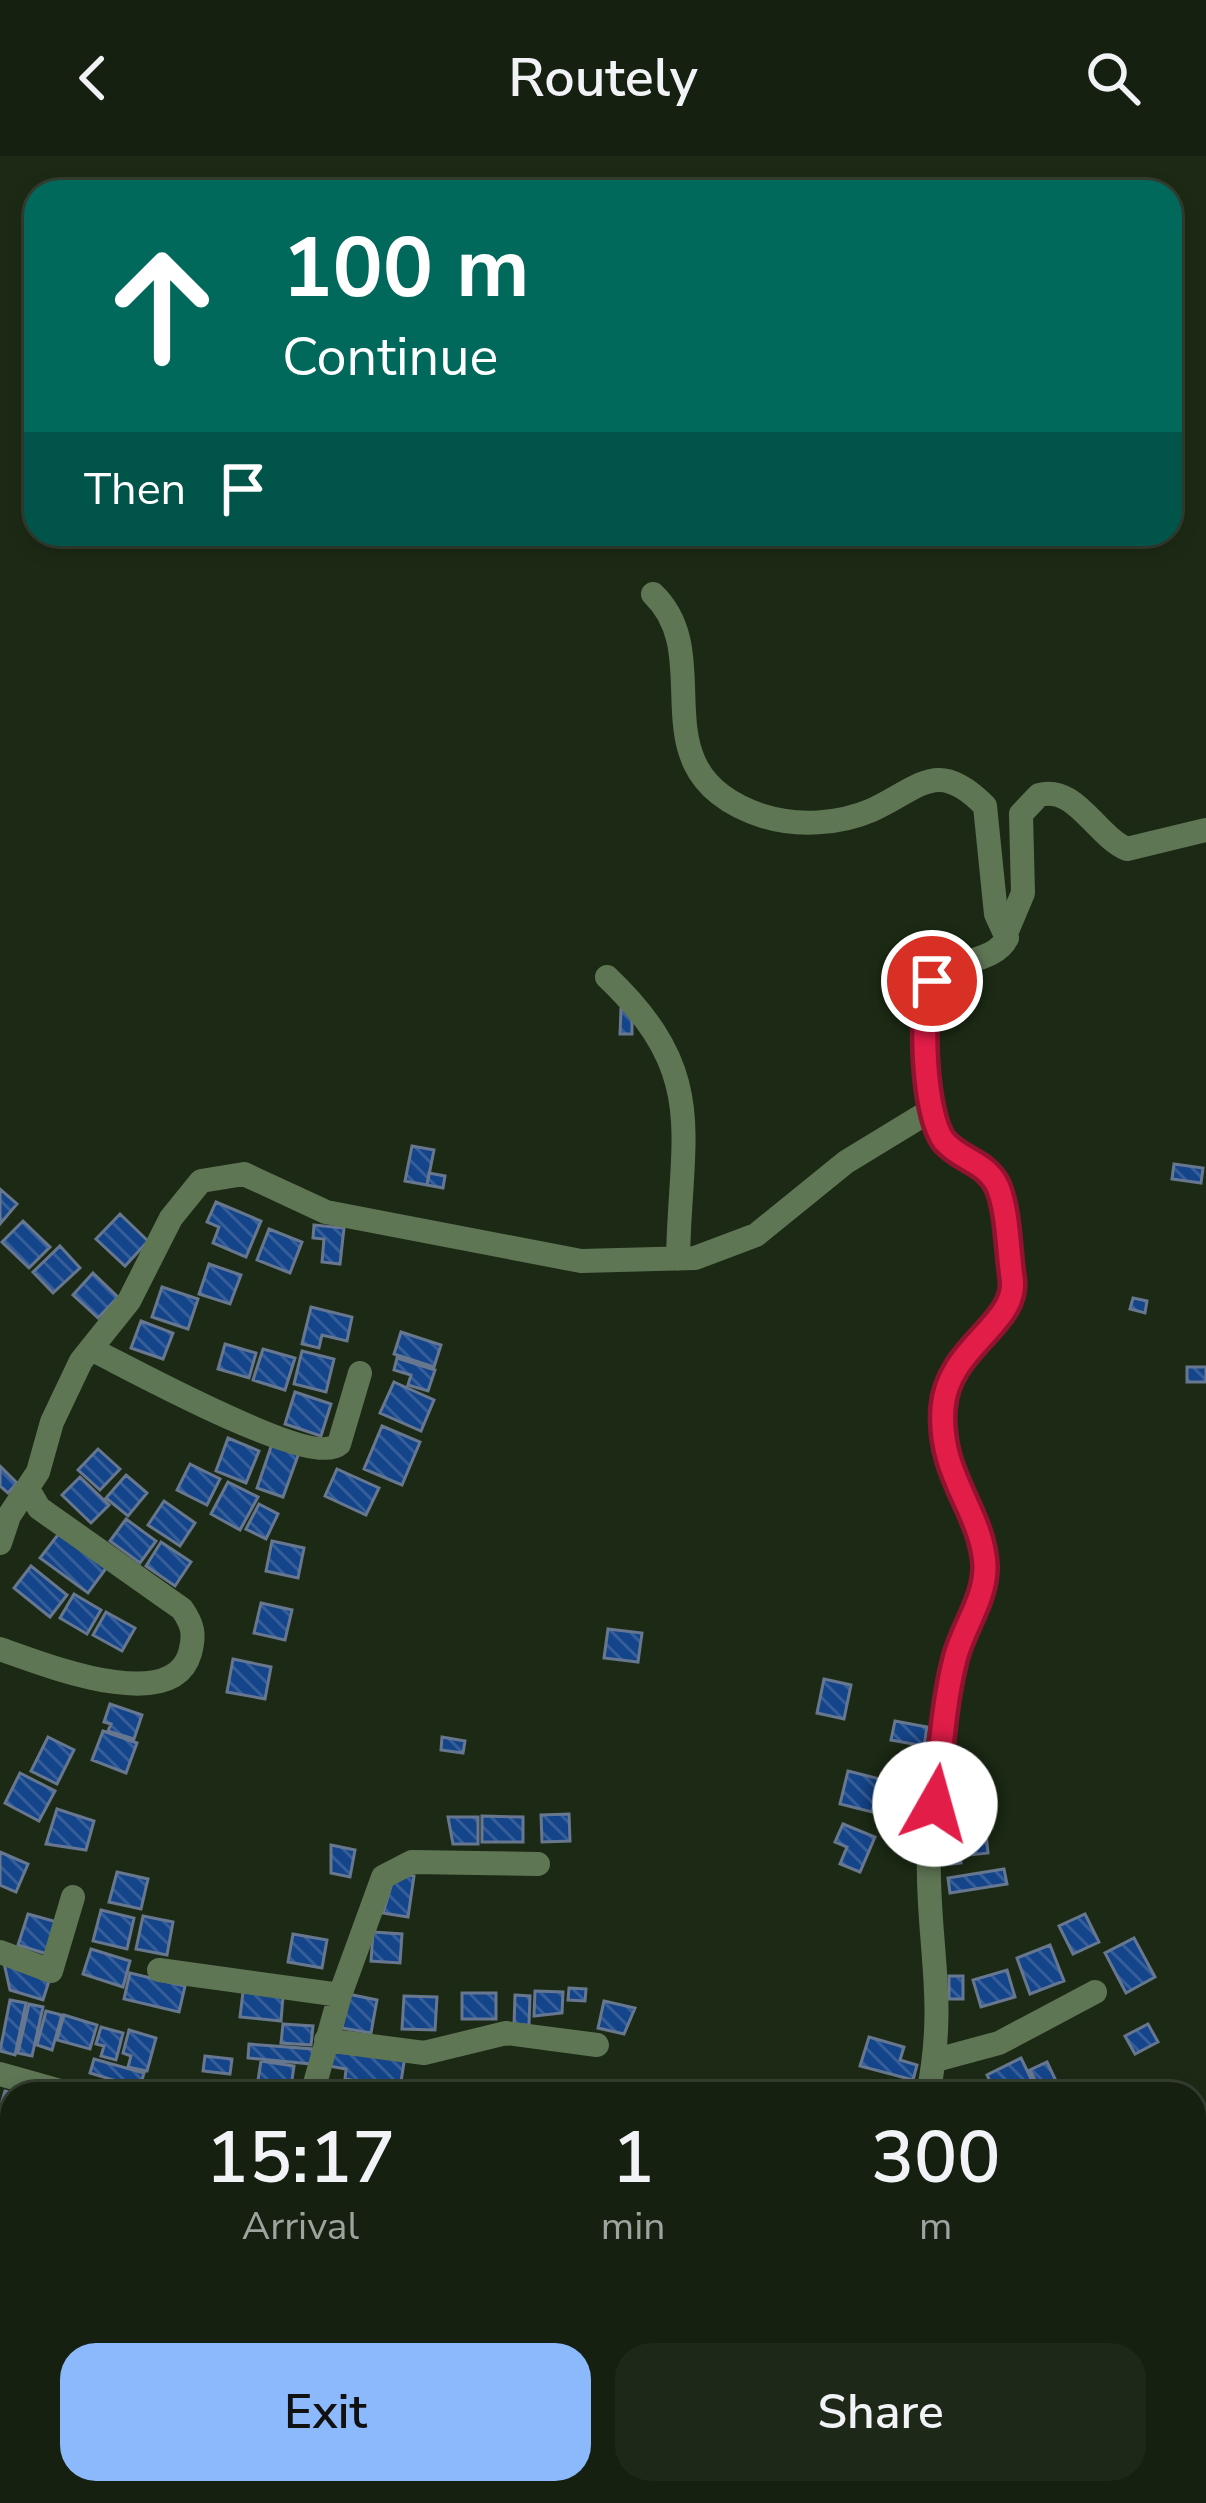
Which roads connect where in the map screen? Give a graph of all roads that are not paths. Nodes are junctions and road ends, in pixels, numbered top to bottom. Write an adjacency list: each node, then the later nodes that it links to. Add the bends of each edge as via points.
1 (653, 594): 3 (street, via 674,623 685,733 712,790 752,812 797,822 864,813 922,780 956,784 985,806 996,914)
2 (1206, 830): 3 (street, via 1126,849 1070,799 1039,795 1022,814 1023,893)
3 (1007, 931): 5 (street, via 998,951 942,971 927,992)
4 (607, 977): 6 (street, via 648,1022 680,1086 687,1136)
5 (933, 1109): 6 (street, via 846,1162 743,1242); 20 (street, via 941,1137 982,1165 999,1189 1013,1284 1007,1310 965,1351 945,1392 947,1459 983,1553 984,1583 954,1663 929,1851 940,1980)
6 (678, 1259): 7 (street, via 581,1261 326,1212 244,1174 223,1173 183,1198 129,1300)
7 (91, 1349): 8 (street, via 319,1451 338,1444); 9 (street, via 60,1402)
8 (361, 1373)
9 (28, 1489): 10 (street); 11 (street, via 39,1508 182,1609 193,1643 187,1663 171,1676 125,1684)
10 (0, 1543)
11 (0, 1649)
12 (538, 1864): 17 (street, via 393,1868 372,1899)
13 (73, 1897): 14 (street, via 51,1971)
14 (0, 1952)
15 (159, 1970): 17 (street)
16 (1094, 1992): 20 (street, via 999,2044)
17 (340, 1995): 18 (street)
18 (326, 2041): 19 (street, via 424,2053 506,2033); 21 (street)
19 (596, 2045)
20 (936, 2060): 22 (street)
21 (315, 2082)
22 (931, 2082)

